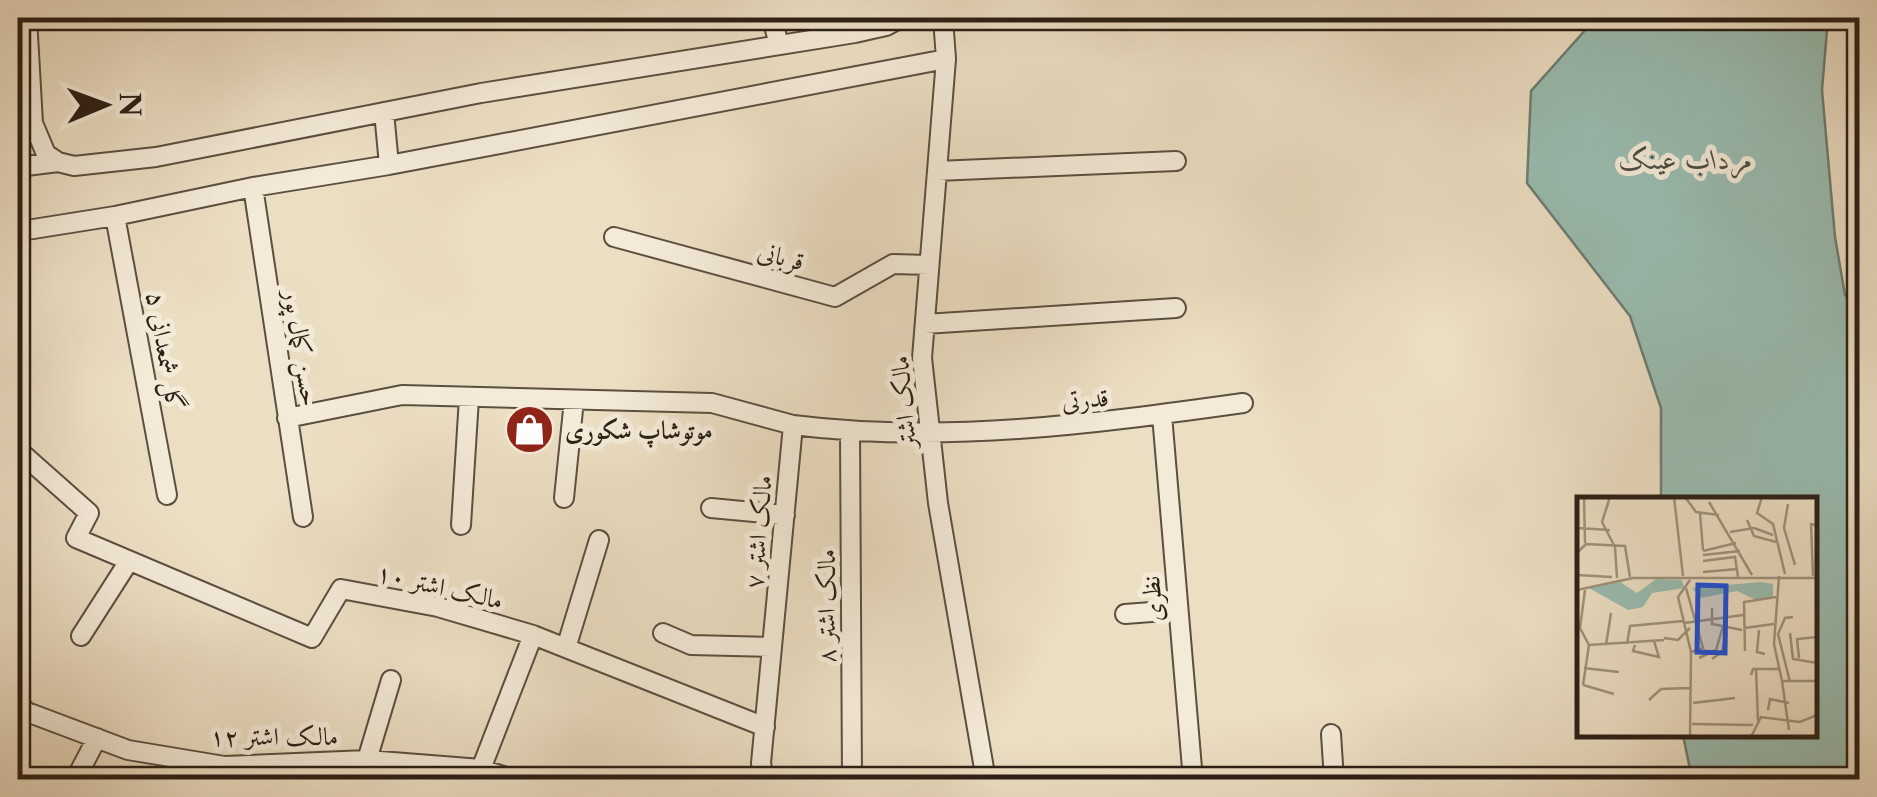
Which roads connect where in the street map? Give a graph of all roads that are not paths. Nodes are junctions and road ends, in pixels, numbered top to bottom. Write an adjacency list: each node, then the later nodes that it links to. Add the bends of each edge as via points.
1 (27, 18): 8 (street, via 33,123)
2 (772, 18): 5 (street)
3 (902, 18): 5 (street)
4 (943, 18): 6 (street, مالک اشتر)
5 (778, 45): 7 (street)
6 (946, 59): 10 (street); 12 (street, مالک اشتر)
7 (384, 112): 8 (street, via 121,162 74,166); 10 (street)
8 (52, 158): 11 (street)
9 (1176, 162): 12 (street)
10 (389, 165): 13 (street)
11 (19, 167)
12 (937, 171): 17 (street, مالک اشتر)
13 (252, 188): 14 (street); 24 (street, حسن کمال پور)
14 (116, 216): 15 (street); 29 (street, گل شمعدانی ۵)
15 (18, 227)
16 (614, 237): 17 (street, قربانی, via 835,296 893,264)
17 (930, 265): 19 (street, مالک اشتر)
18 (1176, 308): 19 (street)
19 (925, 324): 27 (street, مالک اشتر)
20 (469, 398): 21 (street); 24 (street, via 402,395); 34 (street)
21 (574, 400): 25 (street, via 712,403); 30 (street)
22 (1243, 403): 23 (street, قدرتی)
23 (1162, 415): 27 (street, قدرتی); 37 (street, نظری)
24 (287, 418): 33 (street, حسن کمال پور)
25 (793, 425): 26 (street); 32 (street, مالک اشتر ۷)
26 (850, 432): 27 (street); 56 (street, مالک اشتر ۸)
27 (930, 434): 57 (street, مالک اشتر)
28 (18, 450): 36 (street, مالک اشتر ۱۰, via 89,513 76,538)
29 (167, 495)
30 (564, 498)
31 (711, 508): 32 (street)
32 (784, 516): 42 (street, مالک اشتر ۷)
33 (303, 517)
34 (461, 525)
35 (599, 540): 43 (street)
36 (129, 561): 40 (street, مالک اشتر ۱۰, via 312,638 341,589); 41 (street)
37 (1178, 610): 38 (street); 58 (street, نظری)
38 (1125, 614)
39 (663, 632): 42 (street, via 692,645)
40 (533, 634): 43 (street, مالک اشتر ۱۰); 50 (street)
41 (81, 636)
42 (772, 647): 46 (street, مالک اشتر ۷)
43 (566, 648): 46 (street, مالک اشتر ۱۰)
44 (391, 680): 49 (street)
45 (18, 703): 48 (street, مالک اشتر ۱۲)
46 (765, 727): 55 (street, مالک اشتر ۷)
47 (1331, 734): 59 (street)
48 (97, 738): 51 (street, مالک اشتر ۱۲); 52 (street)
49 (367, 760): 50 (street, مالک اشتر ۱۲); 51 (street, مالک اشتر ۱۲); 53 (street)
50 (481, 770): 54 (street, مالک اشتر ۱۲)
51 (223, 773)
52 (76, 780)
53 (370, 780)
54 (516, 780)
55 (764, 780)
56 (852, 780)
57 (986, 780)
58 (1193, 780)
59 (1334, 780)

